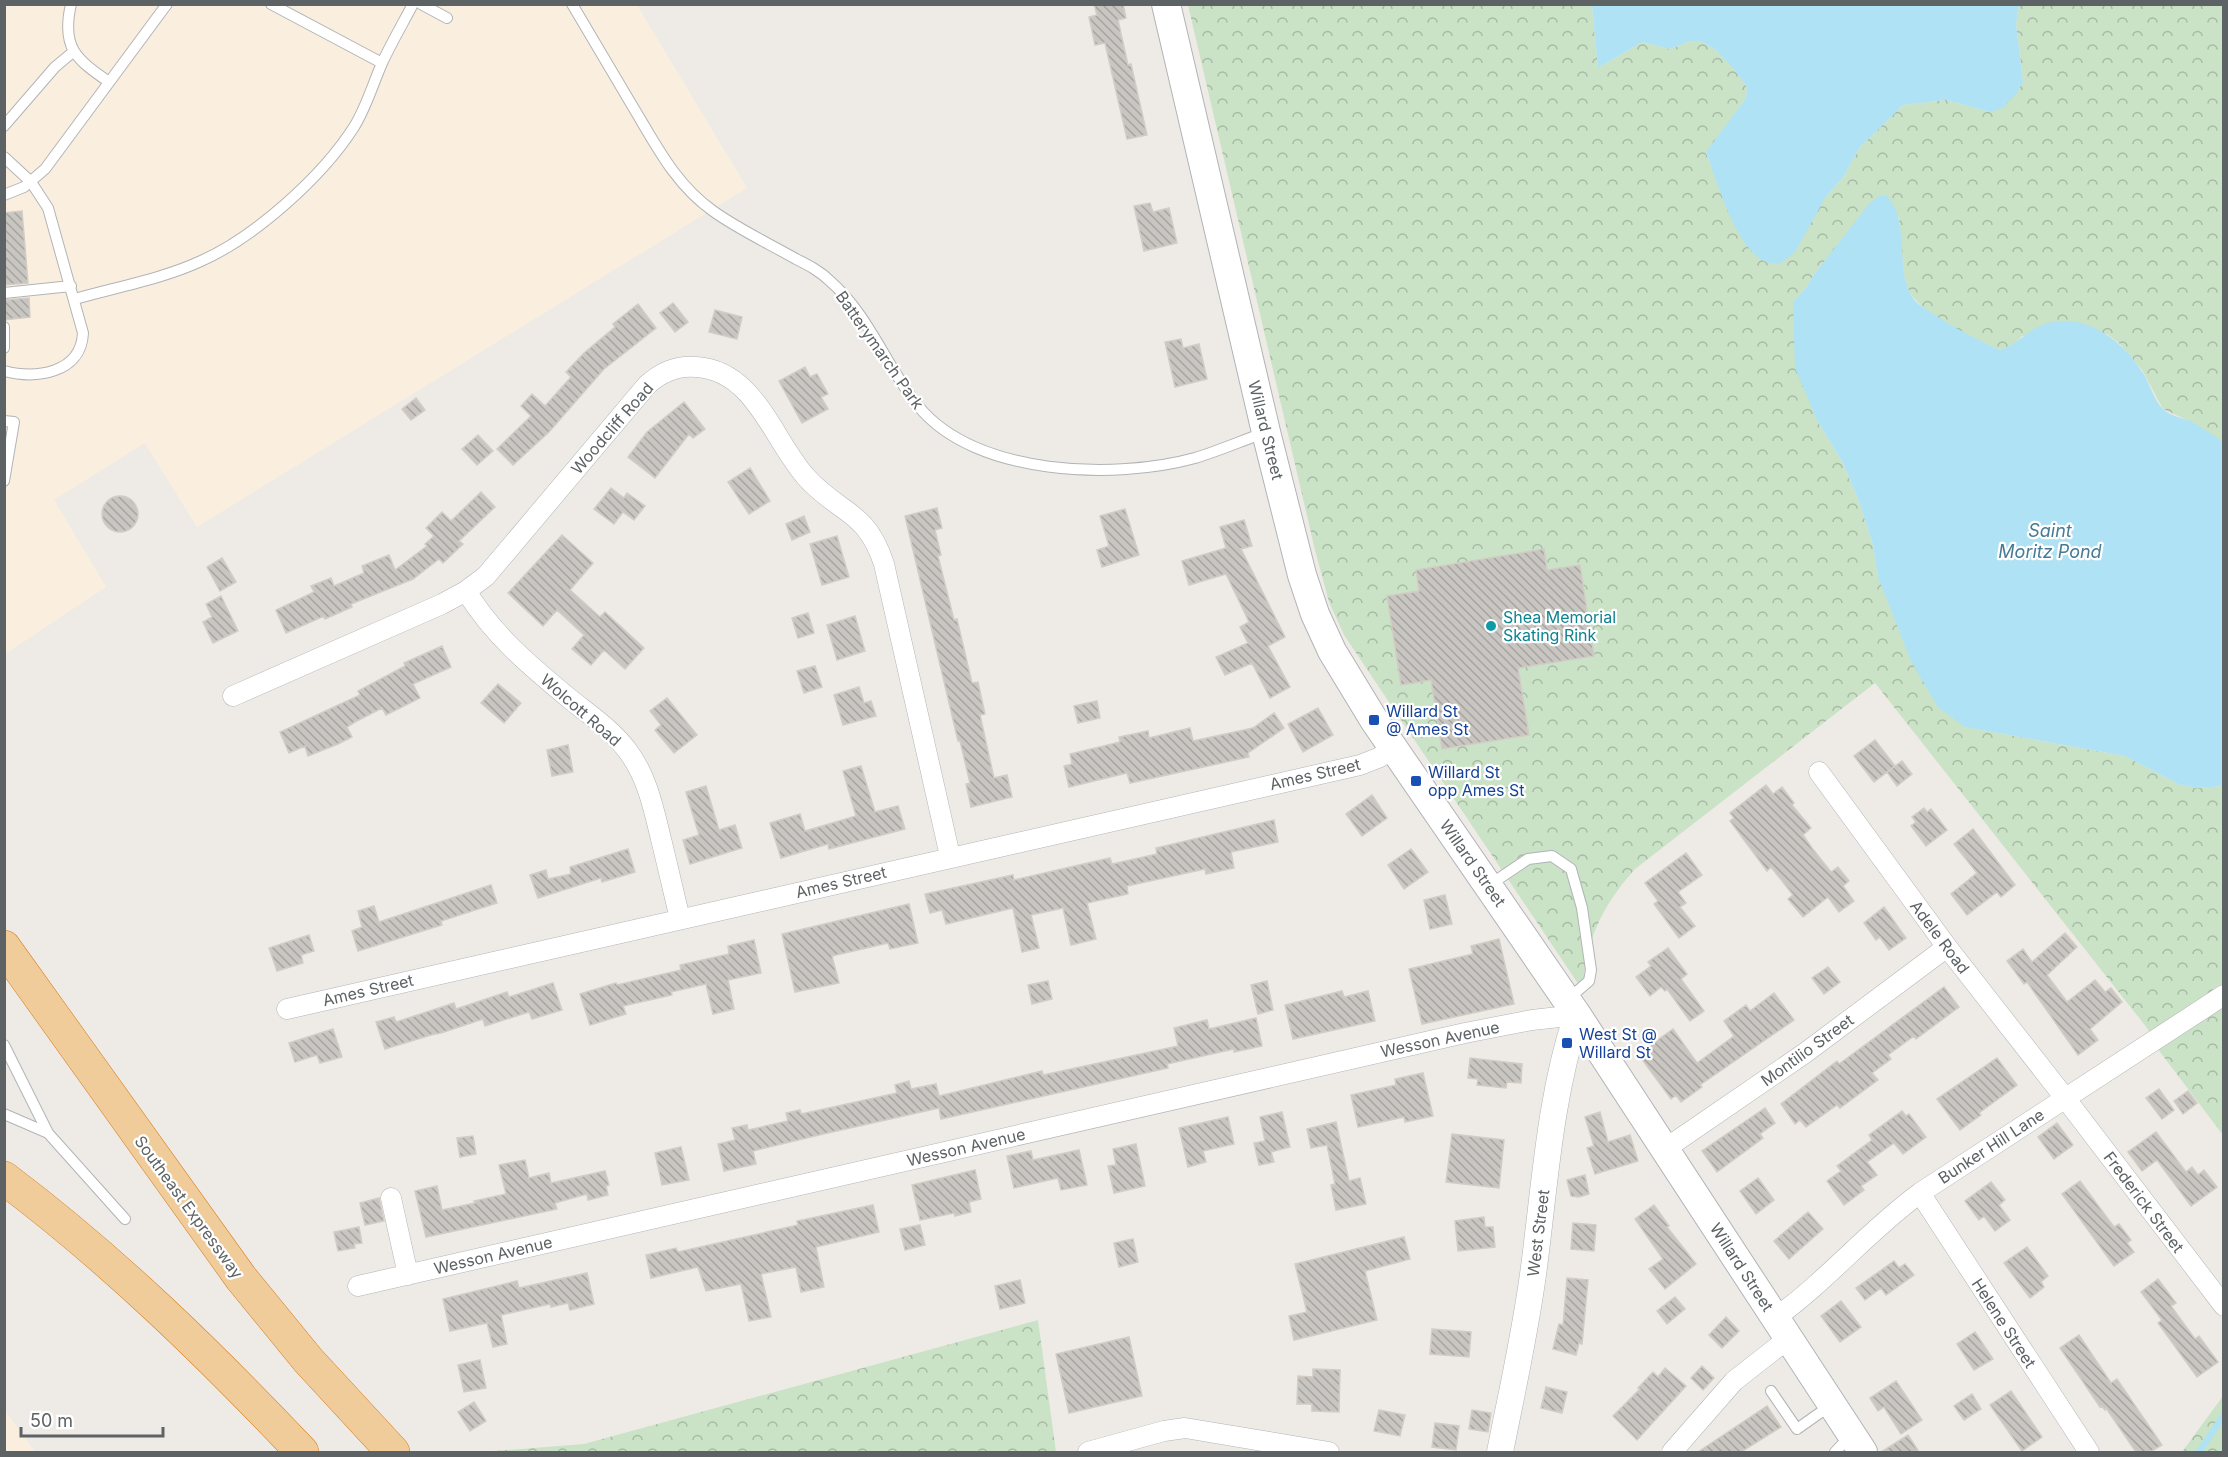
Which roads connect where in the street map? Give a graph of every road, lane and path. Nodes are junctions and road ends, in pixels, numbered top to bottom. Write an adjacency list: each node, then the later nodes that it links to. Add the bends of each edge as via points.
1 (71, 4): 9 (lane, via 67,30)
2 (166, 4): 11 (lane)
3 (271, 4): 10 (lane)
4 (413, 4): 10 (lane)
5 (421, 4): 8 (lane)
6 (572, 4): 23 (lane, Batterymarch Park, via 683,185 718,214 829,279 851,304 919,407 948,433 977,448 1017,459 1099,469 1195,458)
7 (1166, 4): 23 (main road, Willard Street)
8 (447, 18)
9 (73, 52): 11 (lane); 12 (lane)
10 (382, 63): 18 (lane, via 363,112 341,146 307,183 257,227 190,266)
11 (109, 82): 14 (lane, via 51,162)
12 (4, 126)
13 (4, 157): 14 (lane)
14 (31, 182): 15 (lane); 16 (lane, via 51,216)
15 (4, 195)
16 (71, 286): 17 (lane); 18 (lane)
17 (4, 293)
18 (75, 299): 21 (lane, via 83,338 69,363 43,374)
19 (4, 327): 20 (lane)
20 (4, 348)
21 (4, 371)
22 (4, 421): 24 (lane, via 14,423)
23 (1266, 432): 27 (main road, Willard Street, via 1315,614 1343,670)
24 (4, 481)
25 (466, 591): 26 (street, Woodcliff Road); 29 (street, Woodcliff Road, via 495,565 653,379 669,370 691,366 723,375 750,395 804,475 856,517 876,543); 31 (street, Wolcott Road, via 506,644 628,751 652,801)
26 (233, 696)
27 (1394, 749): 29 (street, Ames Street, via 1360,765); 30 (main road, Willard Street)
28 (1819, 772): 33 (street, Adele Road)
29 (950, 856): 31 (street, Ames Street)
30 (1488, 886): 35 (main road, Willard Street); 35 (lane, via 1528,859 1552,856 1571,869 1582,908 1591,970 1589,981)
31 (680, 919): 36 (street, Ames Street)
32 (4, 947): 54 (highway, Southeast Expressway, via 248,1288)
33 (1947, 947): 38 (street, Adele Road); 41 (street, Montilio Street, via 1805,1053)
34 (2223, 995): 38 (street, Bunker Hill Lane)
35 (1572, 1007): 41 (main road, Willard Street); 46 (street, Wesson Avenue, via 1538,1019); 57 (street, West Street, via 1555,1098 1530,1294)
36 (286, 1009)
37 (4, 1045): 40 (lane)
38 (2065, 1098): 43 (street, Bunker Hill Lane); 48 (street, Frederick Street)
39 (4, 1114): 40 (lane)
40 (48, 1132): 45 (lane)
41 (1665, 1149): 49 (main road, Willard Street)
42 (4, 1178): 53 (highway, via 133,1283)
43 (1920, 1193): 49 (street, Bunker Hill Lane, via 1886,1219 1796,1303); 59 (street, Helene Street)
44 (391, 1198): 46 (street)
45 (125, 1219)
46 (408, 1275): 47 (street, Wesson Avenue)
47 (358, 1286)
48 (2223, 1306)
49 (1782, 1328): 51 (main road, Willard Street); 58 (street, Bunker Hill Lane)
50 (1771, 1391): 51 (lane, via 1797,1429)
51 (1832, 1405): 52 (main road, Willard Street)
52 (1850, 1447)
53 (303, 1452)
54 (393, 1452)
55 (1088, 1452): 56 (street, via 1185,1428)
56 (1329, 1452)
57 (1500, 1452)
58 (1672, 1452)
59 (2089, 1452)

